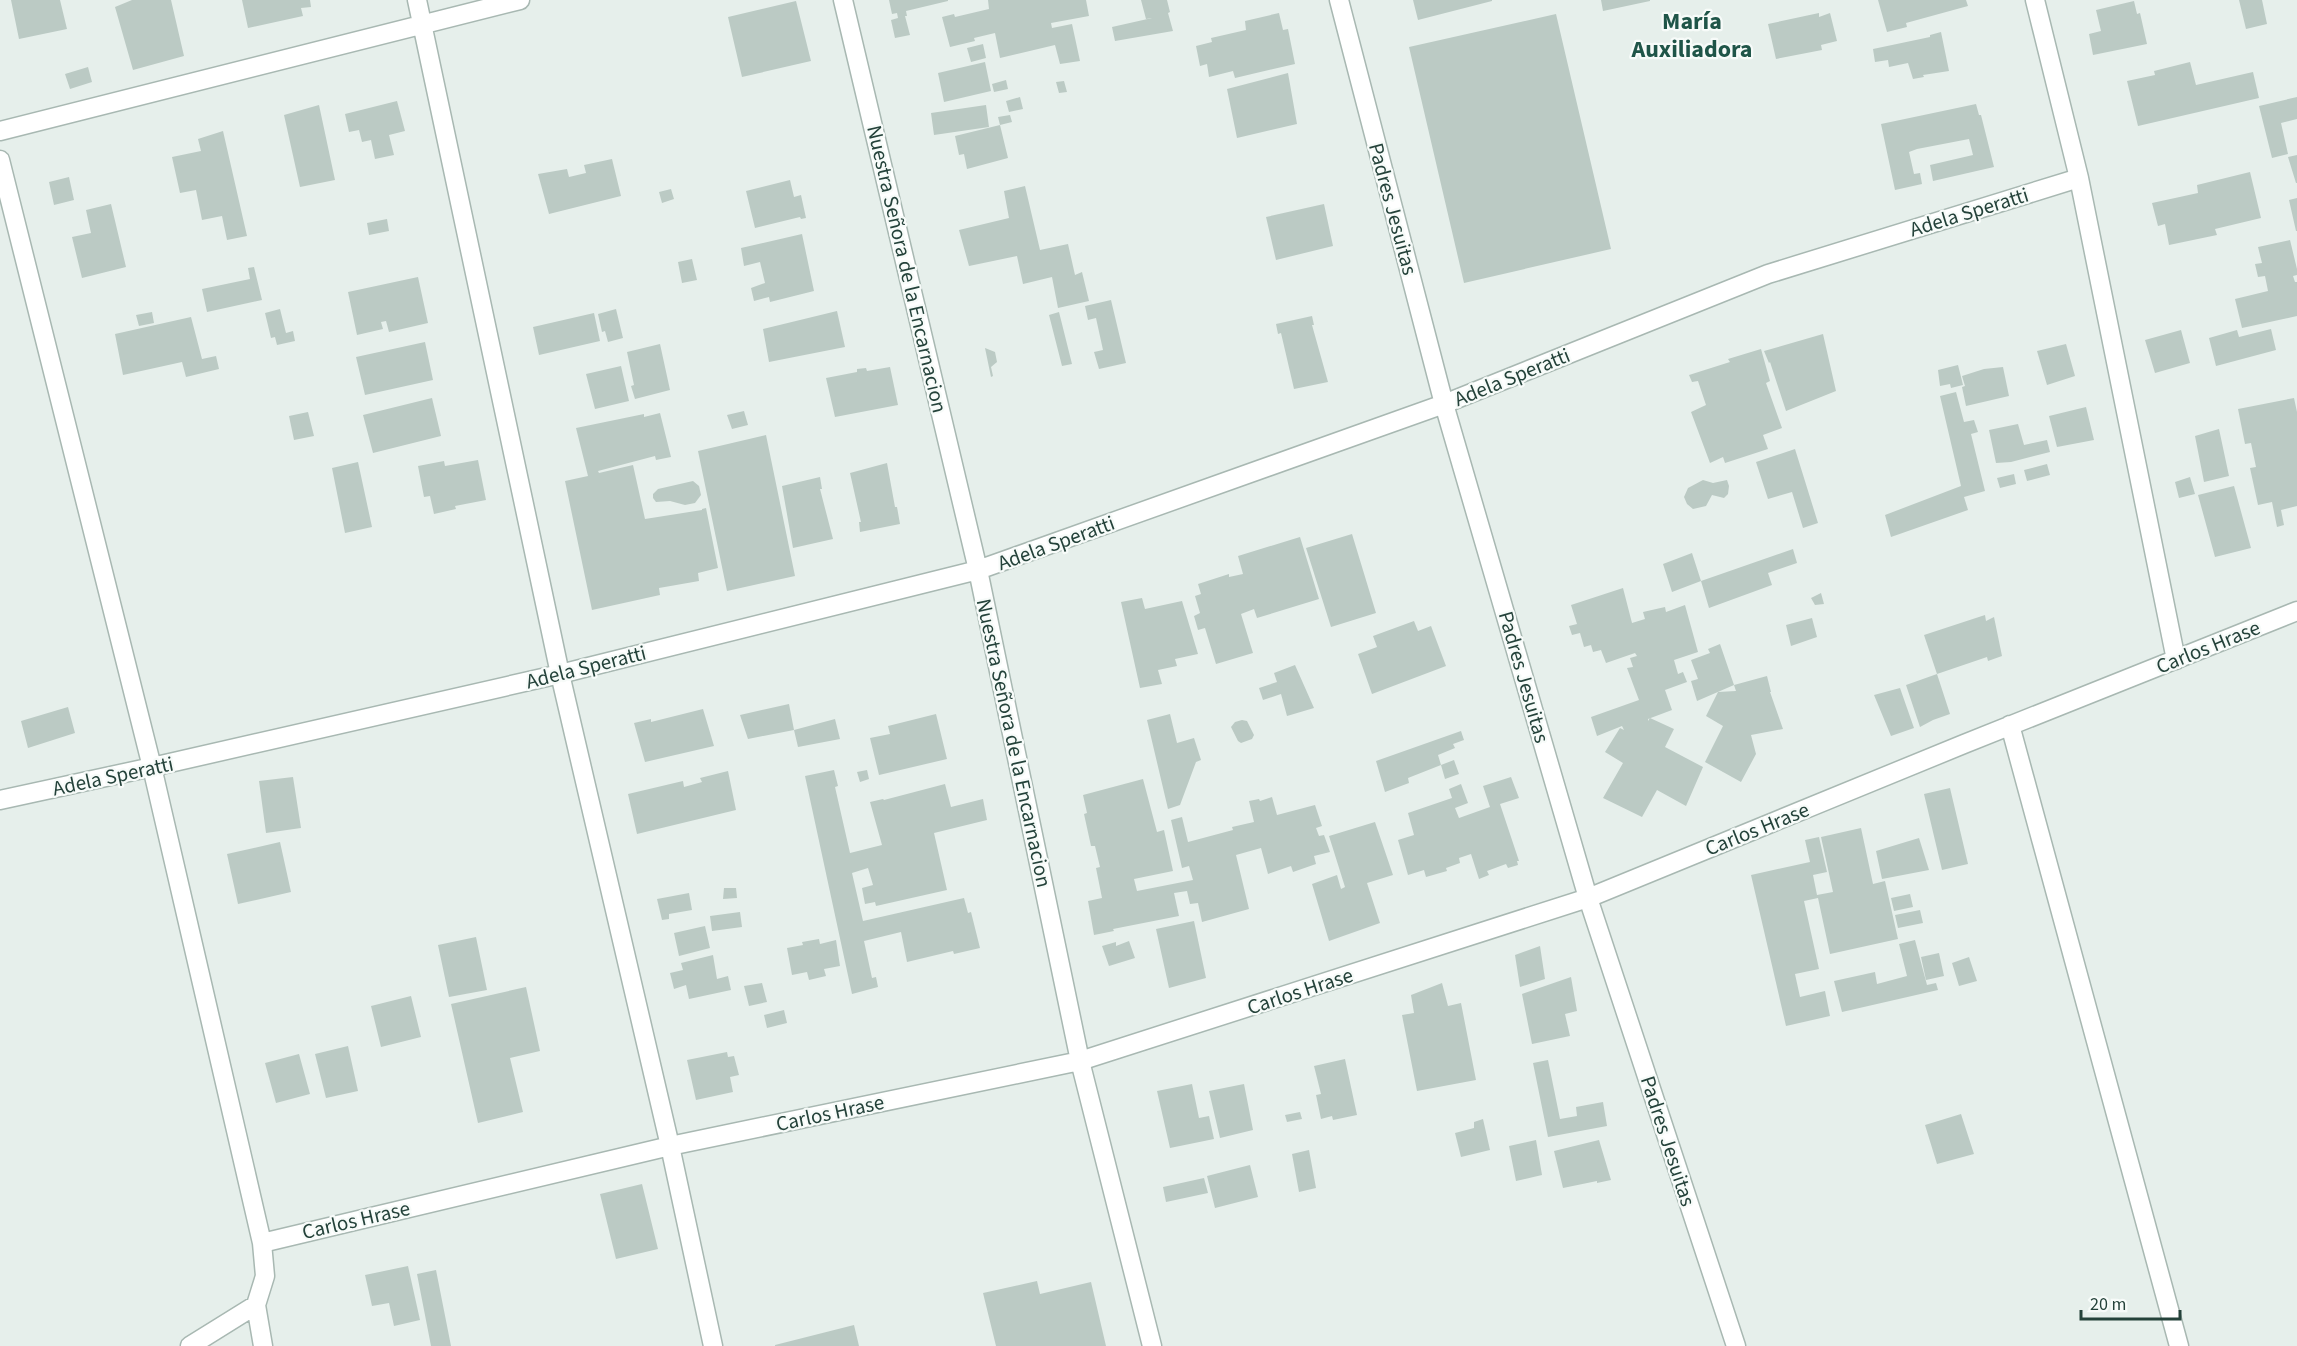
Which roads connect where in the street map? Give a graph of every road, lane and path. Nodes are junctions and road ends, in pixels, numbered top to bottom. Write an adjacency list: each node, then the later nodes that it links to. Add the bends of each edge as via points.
1 (417, 0): 6 (street)
2 (520, 0): 6 (street)
3 (843, 0): 11 (street, Nuestra Señora de la Encarnacion)
4 (1339, 0): 10 (street, Padres Jesuitas)
5 (2035, 0): 9 (street)
6 (423, 24): 7 (street); 14 (street)
7 (0, 131)
8 (0, 160): 16 (street)
9 (2079, 178): 10 (street, Adela Speratti, via 1768,274); 13 (street)
10 (1444, 404): 11 (street, Adela Speratti); 18 (street, Padres Jesuitas)
11 (978, 570): 14 (street, Adela Speratti); 19 (street, Nuestra Señora de la Encarnacion)
12 (2297, 610): 13 (street, Carlos Hrase)
13 (2176, 660): 15 (street, Carlos Hrase)
14 (560, 674): 16 (street, Adela Speratti); 20 (street)
15 (2010, 725): 18 (street, Carlos Hrase); 28 (street)
16 (152, 767): 17 (street, Adela Speratti); 21 (street)
17 (0, 800)
18 (1588, 898): 19 (street, Carlos Hrase); 27 (street, Padres Jesuitas)
19 (1080, 1061): 20 (street, Carlos Hrase); 26 (street, Nuestra Señora de la Encarnacion)
20 (670, 1146): 21 (street, Carlos Hrase); 25 (street)
21 (262, 1243): 22 (street, via 265,1276)
22 (256, 1305): 23 (street); 24 (street)
23 (190, 1346)
24 (263, 1346)
25 (713, 1346)
26 (1152, 1346)
27 (1736, 1346)
28 (2179, 1346)

